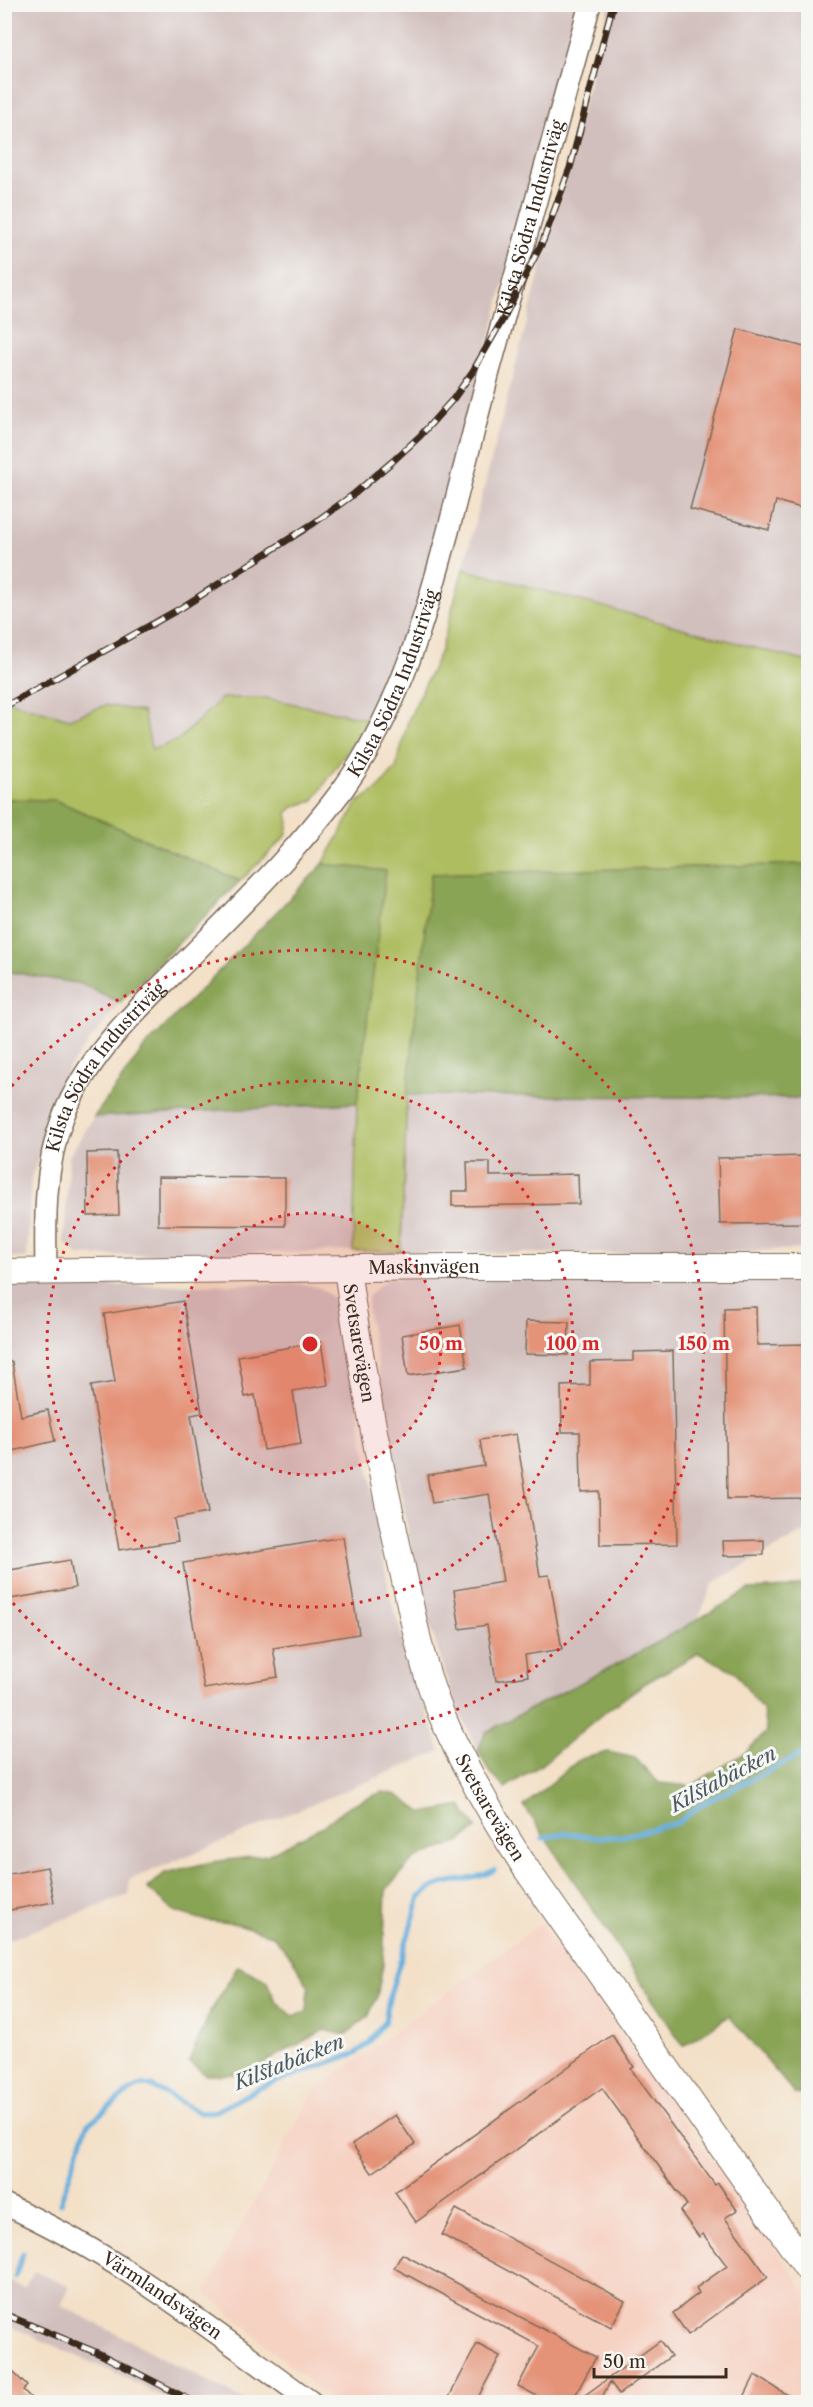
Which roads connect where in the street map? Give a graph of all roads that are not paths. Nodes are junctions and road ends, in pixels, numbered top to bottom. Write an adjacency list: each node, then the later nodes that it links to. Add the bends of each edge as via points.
1 (590, 4): 5 (street, Kilsta Södra Industriväg, via 436,576 403,676 385,717 344,786 299,844 129,1019 97,1055 77,1087 53,1149 45,1213)
2 (808, 1267): 3 (street, Maskinvägen)
3 (346, 1269): 5 (street, Maskinvägen); 7 (street, Svetsarevägen, via 384,1490 427,1673 446,1725 485,1802 527,1870)
4 (4, 1272): 5 (street, Maskinvägen)
5 (46, 1272)
6 (4, 2204): 8 (street, Värmlandsvägen, via 67,2234 119,2266)
7 (808, 2269)
8 (311, 2403)

